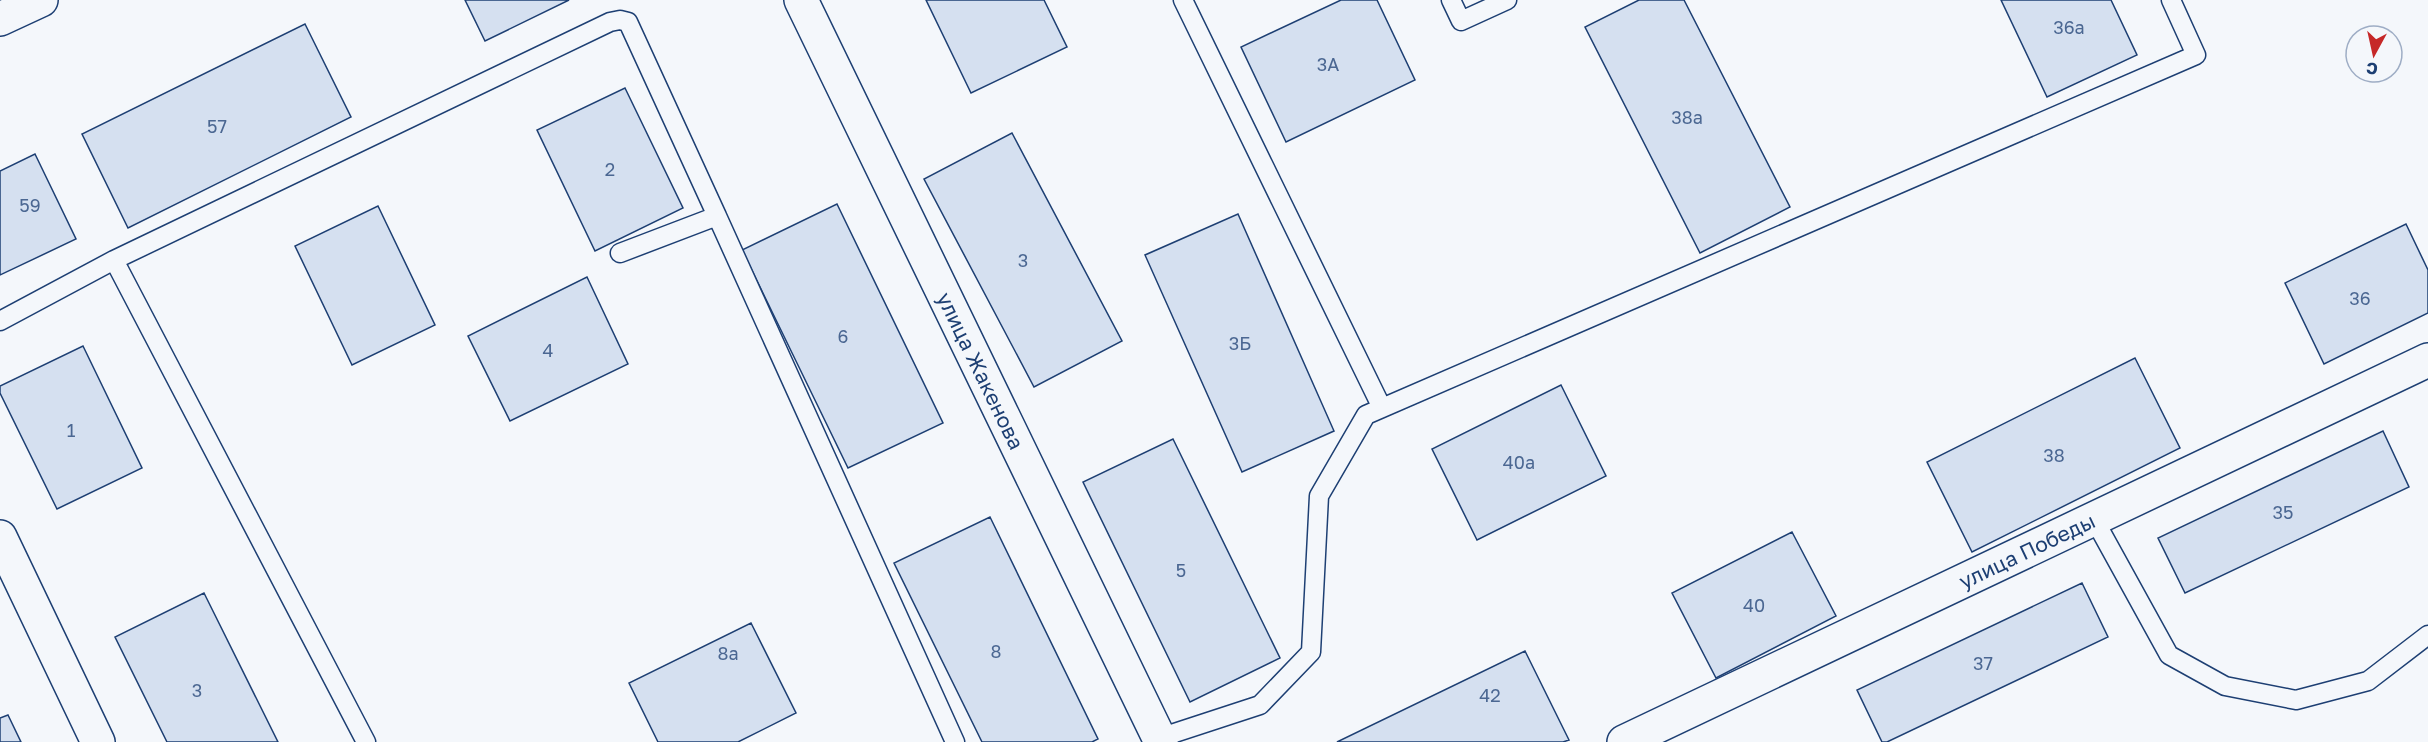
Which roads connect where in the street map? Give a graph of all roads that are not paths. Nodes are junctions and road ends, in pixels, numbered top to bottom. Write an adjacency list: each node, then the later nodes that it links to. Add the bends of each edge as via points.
1 (41, 0): 7 (street)
2 (801, 0): 17 (street, улица Жакенова)
3 (1183, 0): 13 (lane)
4 (1451, 0): 5 (lane, via 1461,21)
5 (1507, 0)
6 (2171, 0): 13 (lane, via 2196,55)
7 (0, 19)
8 (717, 216): 9 (lane); 10 (lane, via 628,22 620,20); 20 (lane)
9 (620, 253)
10 (114, 260): 11 (lane); 19 (lane)
11 (0, 321)
12 (2428, 360): 14 (street, улица Победы)
13 (1382, 408): 17 (lane, via 1366,415 1319,496 1311,652 1260,705)
14 (2094, 519): 16 (lane, via 2169,655 2225,686 2296,700 2367,681); 21 (street, улица Победы)
15 (0, 537): 18 (street)
16 (2428, 635)
17 (1156, 741)
18 (98, 742)
19 (366, 742)
20 (955, 742)
21 (1624, 742)

